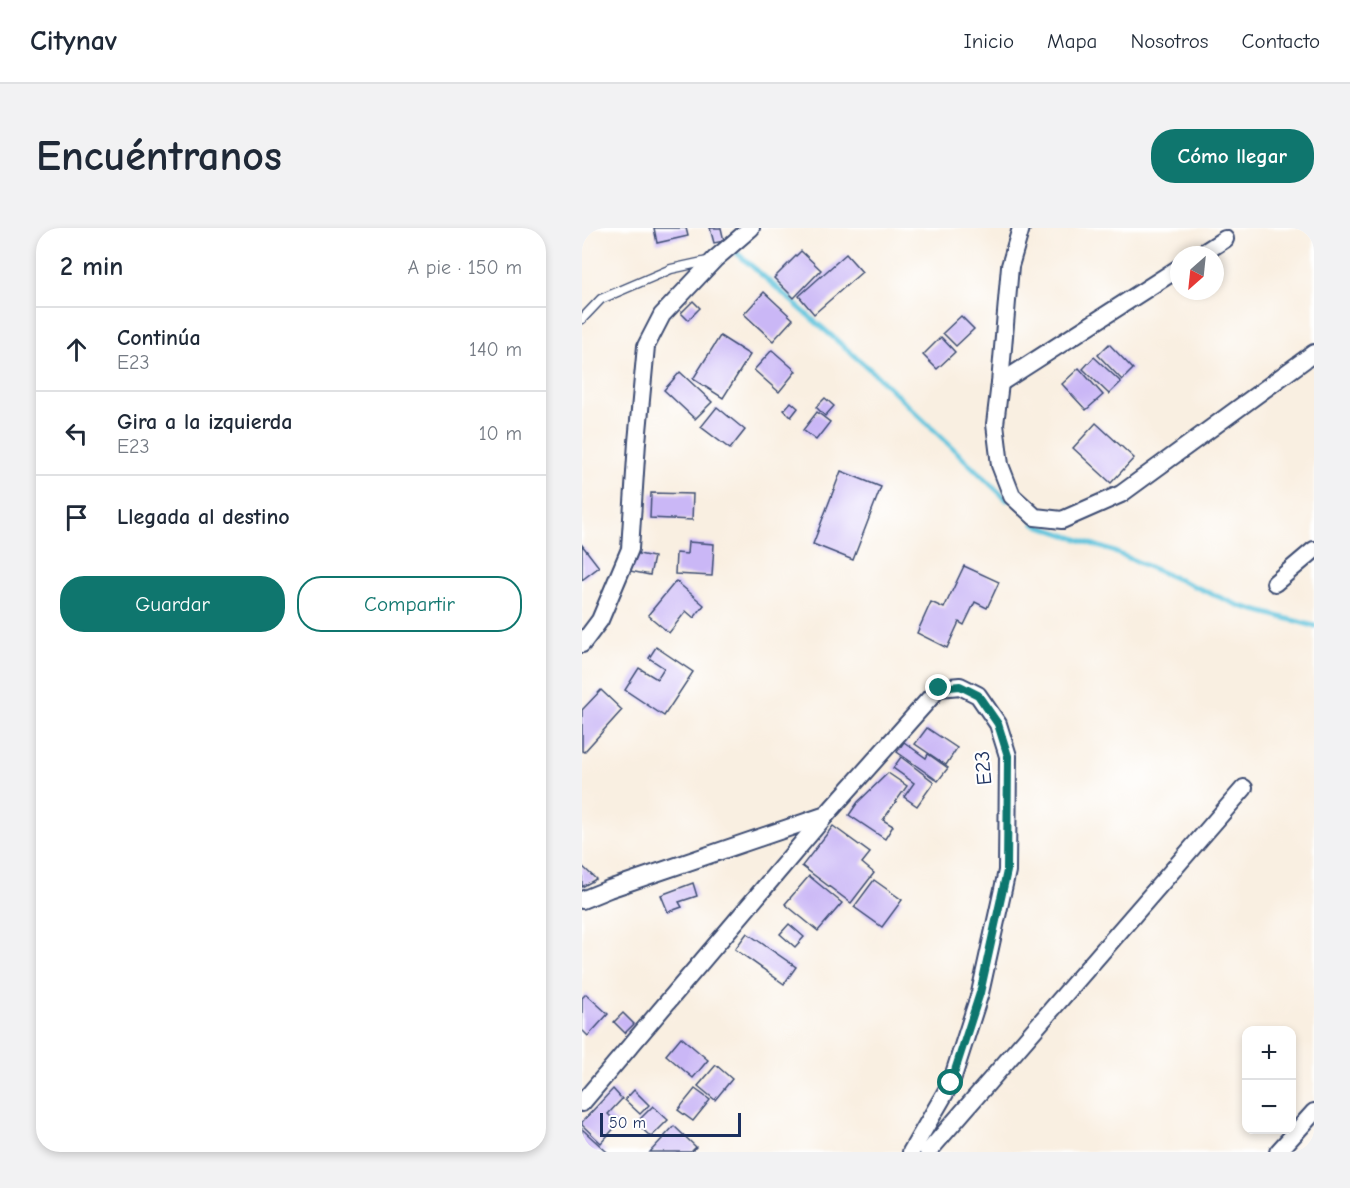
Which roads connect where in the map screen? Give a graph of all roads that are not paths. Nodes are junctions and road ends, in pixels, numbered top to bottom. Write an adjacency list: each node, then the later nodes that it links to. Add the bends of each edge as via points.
1 (751, 228): 5 (street)
2 (1021, 228): 9 (street, via 1010,266)
3 (1225, 239): 4 (street)
4 (1214, 246)
5 (715, 259): 7 (lane, via 670,269 601,299); 12 (street, via 662,315 646,346 630,549 600,620)
6 (1170, 274): 9 (street)
7 (582, 320)
8 (1314, 353): 9 (street, via 1121,494 1062,520 1035,517 1012,496 1000,465 995,424)
9 (1000, 383)
10 (1314, 550): 11 (street)
11 (1275, 584)
12 (582, 644)
13 (1244, 788): 19 (street)
14 (826, 815): 15 (street, E23); 16 (street); 18 (street, E23, via 939,688 960,686 978,695 998,724 1008,756 1007,871 980,993 951,1083)
15 (582, 900)
16 (582, 1103)
17 (1314, 1112): 20 (street)
18 (911, 1152)
19 (928, 1152)
20 (1278, 1152)

